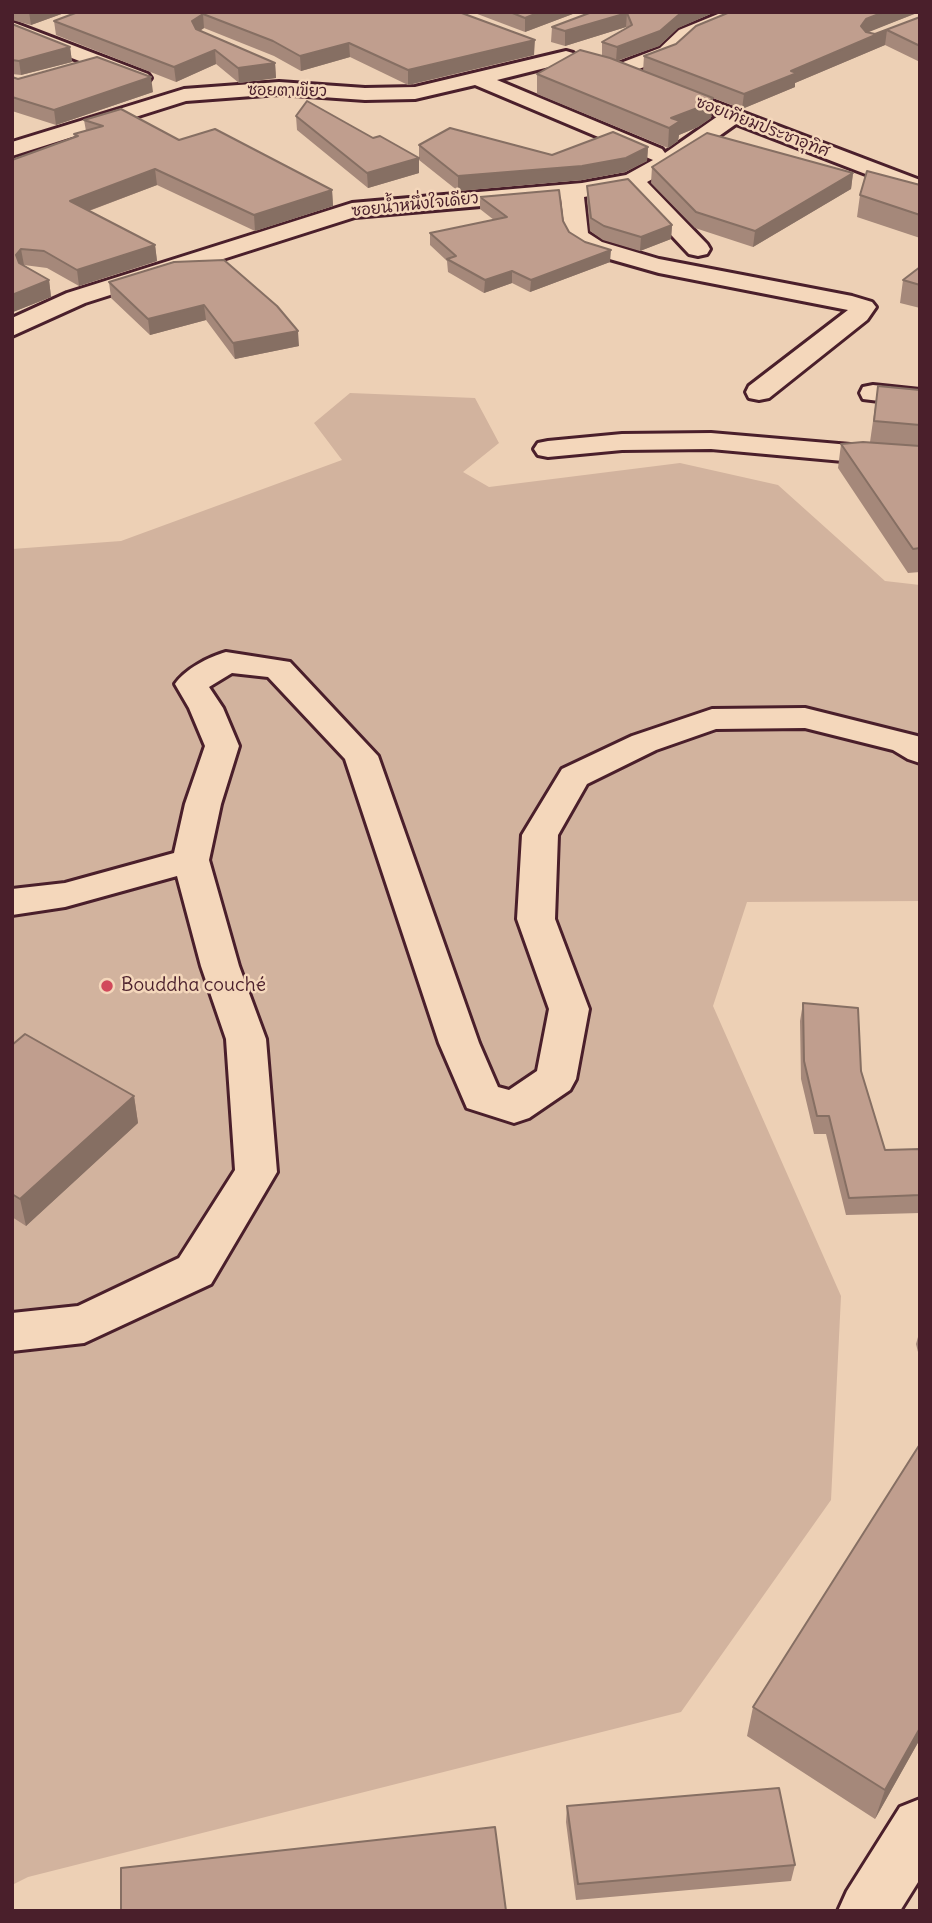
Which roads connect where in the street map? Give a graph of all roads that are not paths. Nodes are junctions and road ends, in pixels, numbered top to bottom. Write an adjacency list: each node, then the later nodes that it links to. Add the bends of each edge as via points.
1 (741, 12): 8 (street, via 686,34 667,52)
2 (57, 26): 3 (street)
3 (22, 32): 6 (street)
4 (535, 46): 5 (street)
5 (566, 57): 8 (street); 10 (street, ซอยตาเขียว)
6 (101, 62): 9 (street); 13 (street)
7 (276, 68): 12 (street)
8 (617, 71): 11 (street)
9 (66, 72)
10 (476, 78): 12 (street, ซอยตาเขียว, via 415,93); 17 (street)
11 (643, 80)
12 (320, 91): 13 (street, ซอยตาเขียว, via 279,88)
13 (184, 95): 16 (street, ซอยตาเขียว)
14 (695, 100): 15 (street, ซอยเทียมประชาอุทิศ)
15 (734, 116): 17 (street, ซอยน้ำหนึ่งใจเดียว); 19 (street, ซอยเทียมประชาอุทิศ)
16 (12, 149)
17 (670, 160): 18 (street, ซอยน้ำหนึ่งใจเดียว)
18 (633, 181): 20 (street, ซอยน้ำหนึ่งใจเดียว); 21 (street)
19 (920, 188)
20 (572, 191): 22 (street, ซอยน้ำหนึ่งใจเดียว, via 352,210 65,292); 23 (street, via 575,228 580,240 591,247 631,260 863,307)
21 (698, 249)
22 (12, 328)
23 (759, 392)
24 (873, 393): 25 (street)
25 (920, 398)
26 (548, 449): 27 (street, via 711,441)
27 (920, 460)
28 (920, 752): 29 (street, via 905,743 805,718 712,719 644,743 575,777 540,835 536,919 569,1009 567,1020 556,1079 514,1107 482,1097 361,756 278,669 226,662 191,684 222,746)
29 (191, 860): 30 (street, via 65,895); 31 (street, via 246,1039 256,1172 195,1271 84,1324)
30 (12, 902)
31 (12, 1332)
32 (920, 1827): 33 (street)
33 (867, 1911)

